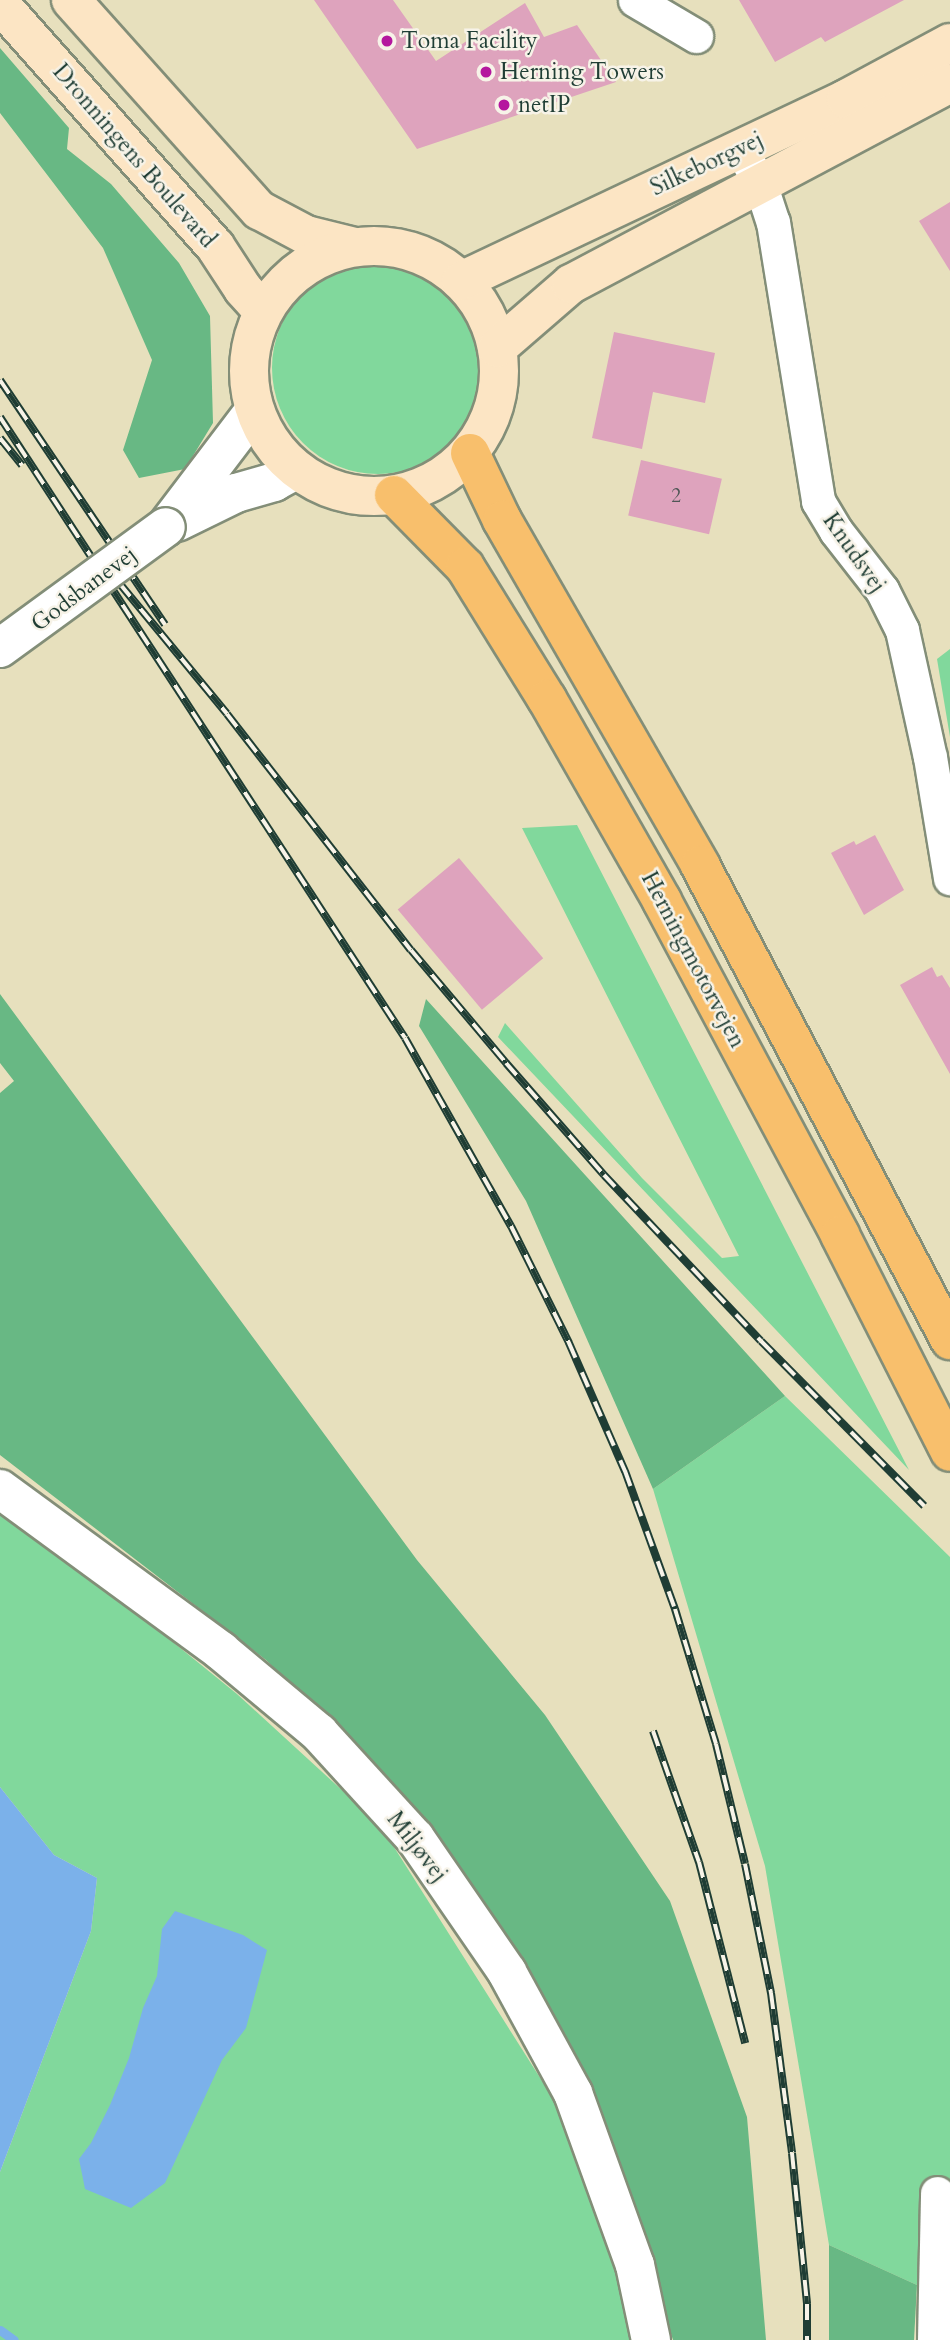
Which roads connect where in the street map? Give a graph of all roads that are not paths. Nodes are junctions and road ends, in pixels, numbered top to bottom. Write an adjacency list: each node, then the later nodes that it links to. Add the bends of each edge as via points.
1 (71, 0): 9 (main road, via 260,210 306,235)
2 (635, 0): 4 (street)
3 (0, 4): 11 (main road, Dronningens Boulevard, via 215,246)
4 (696, 36)
5 (950, 43): 7 (main road, Silkeborgvej)
6 (950, 83): 8 (main road, Silkeborgvej)
7 (741, 148): 8 (street, Knudsvej); 10 (main road, Silkeborgvej)
8 (761, 186): 12 (main road, Silkeborgvej, via 571,284); 19 (street, Knudsvej, via 780,259 818,501 883,590 902,630)
9 (355, 247): 10 (main road, via 412,252); 11 (main road, via 307,265 286,280)
10 (461, 281): 12 (main road, via 484,312)
11 (263, 311): 13 (main road, via 251,343)
12 (497, 348): 14 (main road, via 498,392 492,414)
13 (254, 411): 15 (main road, via 271,444); 17 (street, Godsbanevej)
14 (470, 453): 16 (main road, via 448,473); 20 (highway, via 502,520 700,865)
15 (296, 470): 16 (main road, via 342,493); 17 (street, Godsbanevej)
16 (394, 495): 21 (highway, Herningmotorvejen, via 464,567 547,699 663,901)
17 (166, 527): 18 (street, Godsbanevej, bridge)
18 (0, 648)
19 (950, 878)
20 (950, 1340)
21 (950, 1452)
22 (0, 1489): 24 (street, Miljøvej, via 221,1651 319,1733 415,1838 507,1972 573,2093 635,2265)
23 (937, 2193): 25 (street)
24 (651, 2340)
25 (934, 2340)

